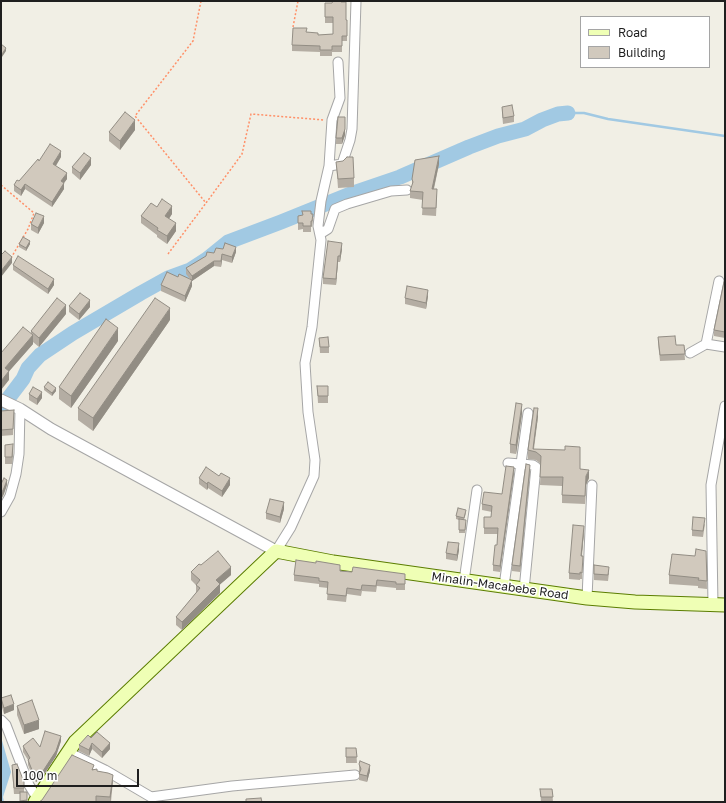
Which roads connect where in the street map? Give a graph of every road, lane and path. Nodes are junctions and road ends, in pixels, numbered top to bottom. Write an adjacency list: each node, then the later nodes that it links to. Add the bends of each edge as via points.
1 (201, 1): 10 (path, via 193,41 135,116)
2 (298, 1): 4 (path)
3 (356, 1): 7 (street, via 352,128 342,164)
4 (294, 28)
5 (338, 62): 6 (street, via 340,98)
6 (332, 120): 7 (street); 10 (path, via 251,114 242,154)
7 (329, 166): 11 (street, via 321,201)
8 (1, 185): 13 (path, via 34,213 28,229 10,259)
9 (407, 190): 11 (street, via 391,192 335,209 328,229)
10 (206, 203): 12 (path)
11 (319, 230): 27 (street, via 321,240 306,363 308,412 315,460 314,476 291,527)
12 (168, 254)
13 (6, 256)
14 (719, 282): 15 (street)
15 (706, 344): 16 (street); 17 (street)
16 (725, 347)
17 (690, 353)
18 (2, 401): 20 (street)
19 (725, 406): 32 (street, via 711,485)
20 (20, 409): 26 (street, via 16,474 10,496); 27 (street, via 51,429)
21 (528, 413): 23 (street)
22 (508, 463): 23 (street)
23 (521, 463): 29 (street); 30 (street, via 536,467)
24 (592, 485): 31 (street)
25 (477, 490): 28 (street)
26 (1, 512)
27 (276, 551): 28 (main road, Minalin-Macabebe Road); 34 (main road, via 75,742)
28 (464, 581): 29 (main road, Minalin-Macabebe Road)
29 (504, 586): 30 (main road, Minalin-Macabebe Road)
30 (524, 590): 31 (main road, Minalin-Macabebe Road)
31 (587, 598): 32 (main road, Minalin-Macabebe Road)
32 (719, 605)
33 (1, 720): 36 (street, via 6,725)
34 (68, 752): 35 (street, via 151,797 232,786); 36 (main road)
35 (355, 775)
36 (36, 800)

